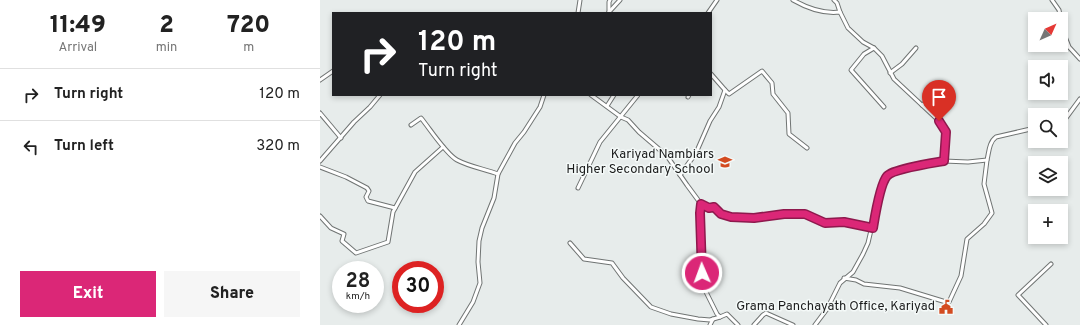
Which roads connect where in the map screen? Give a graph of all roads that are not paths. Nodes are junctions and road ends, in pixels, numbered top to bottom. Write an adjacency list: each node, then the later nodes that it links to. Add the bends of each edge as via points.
1 (580, 0): 8 (street)
2 (610, 0): 9 (street)
3 (620, 0): 9 (street)
4 (717, 0): 10 (street)
5 (793, 0): 11 (street, via 822,11)
6 (834, 0): 11 (street)
7 (1052, 0): 14 (street, via 1059,10 1069,47)
8 (578, 12)
9 (609, 12)
10 (709, 12)
11 (840, 12): 12 (street, via 848,28 862,42)
12 (874, 48): 16 (street, via 882,56); 29 (street, via 864,54 851,70)
13 (916, 48): 16 (street)
14 (1080, 59)
15 (332, 72): 18 (street)
16 (890, 73): 27 (street)
17 (712, 75): 19 (street)
18 (320, 80)
19 (725, 90): 37 (street, via 729,94 762,71 772,83 774,94 788,113 789,134); 43 (street, via 719,108 710,121 696,153)
20 (939, 93): 27 (street)
21 (379, 96): 35 (street)
22 (544, 96): 42 (street, via 540,107 515,143)
23 (592, 96): 28 (street)
24 (613, 96): 28 (street)
25 (637, 96): 32 (street)
26 (1080, 99): 31 (street)
27 (922, 105): 40 (street, via 939,121 946,132)
28 (607, 106): 32 (street)
29 (884, 107)
30 (320, 113): 35 (street)
31 (1068, 115)
32 (621, 117): 43 (street, via 628,120 667,156); 44 (street, via 600,142)
33 (410, 125): 36 (street, via 421,118)
34 (1028, 130): 38 (street, via 996,137 991,143)
35 (341, 138): 39 (street)
36 (443, 147): 42 (street, via 456,159 470,166); 46 (street, via 415,172)
37 (806, 148)
38 (987, 160): 40 (street); 51 (street, via 984,184 992,213 967,239 961,276 949,302 900,288 864,284)
39 (320, 161)
40 (944, 161): 48 (street, via 888,175 878,200)
41 (320, 167): 46 (street, via 346,176 367,188 368,201)
42 (498, 174): 54 (street, via 494,198 479,241 480,283 473,302)
43 (680, 175): 45 (street)
44 (578, 188)
45 (701, 204): 48 (street, via 709,208 714,207 721,214 731,217 805,214 825,223 844,222); 52 (street, via 703,286 716,314)
46 (394, 208): 47 (street, via 388,242 356,253 342,242 344,234 331,228)
47 (320, 216)
48 (873, 228): 51 (street, via 860,260 853,272)
49 (570, 243): 53 (street, via 584,259 612,263 651,307 671,314)
50 (1051, 264): 60 (street, via 1018,295)
51 (844, 278): 59 (street)
52 (720, 317): 53 (street); 56 (street, via 727,314)
53 (713, 319): 55 (street)
54 (459, 325)
55 (710, 325)
56 (738, 325)
57 (754, 325): 58 (street, via 766,313)
58 (793, 325)
59 (815, 325)
60 (1046, 325)

